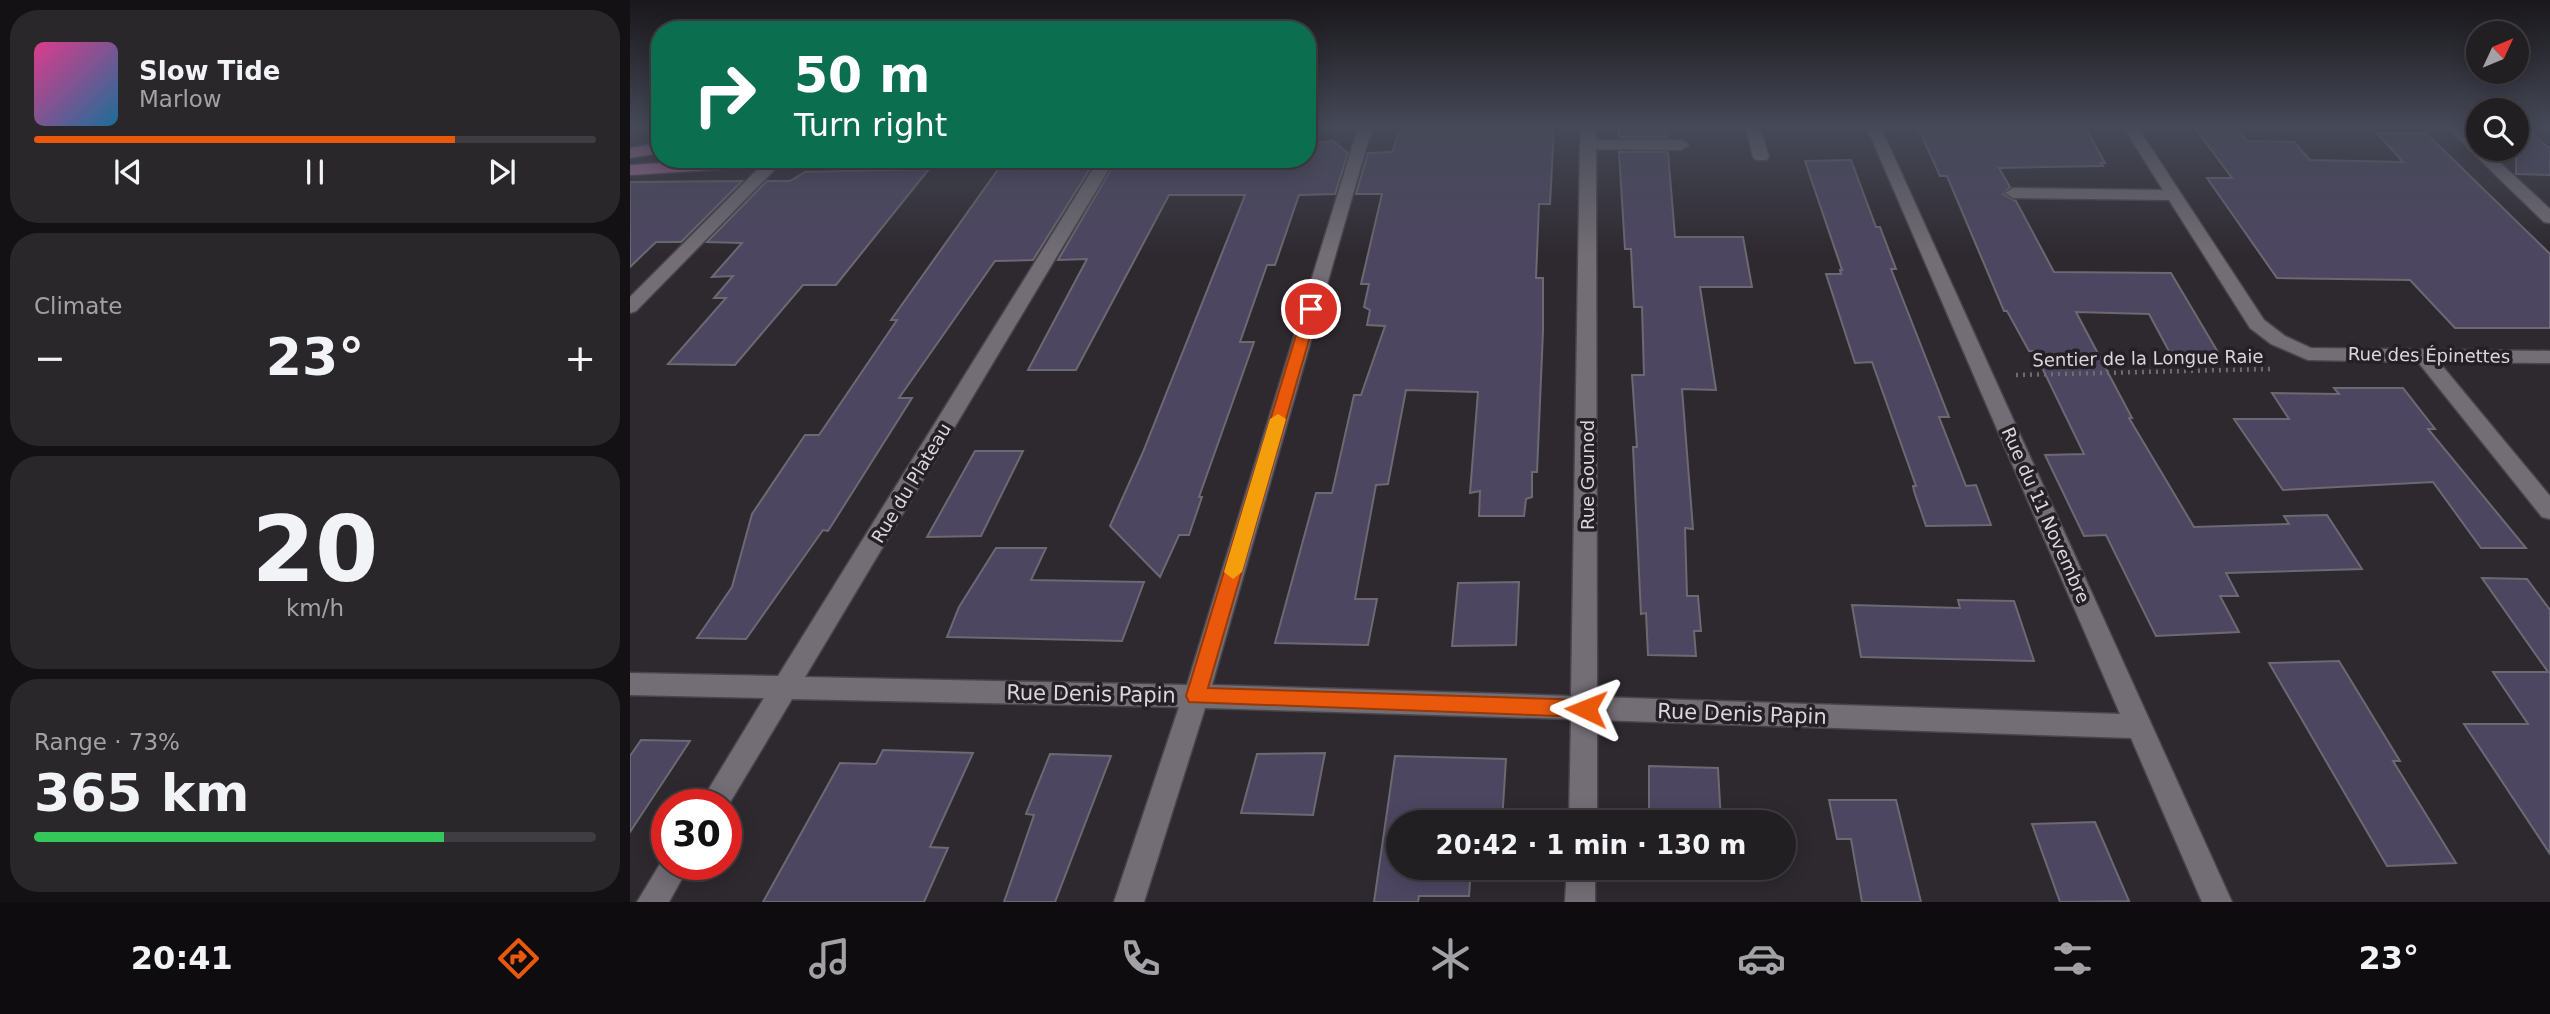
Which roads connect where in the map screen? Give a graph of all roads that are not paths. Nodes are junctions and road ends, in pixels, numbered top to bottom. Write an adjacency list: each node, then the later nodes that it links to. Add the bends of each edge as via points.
1 (766, 170): 11 (street)
2 (1100, 170): 16 (street, Rue du Plateau)
3 (1352, 170): 17 (street)
4 (1588, 170): 18 (street, Rue Gounod)
5 (1893, 170): 19 (street, Rue du 11 Novembre)
6 (2158, 170): 9 (street)
7 (2499, 170): 10 (street)
8 (2013, 193): 9 (street)
9 (2174, 195): 12 (street, Rue des Épinettes, via 2257,324 2278,340 2308,354)
10 (2550, 218)
11 (630, 307)
12 (2423, 355): 13 (street, Rue des Épinettes); 14 (street)
13 (2550, 357)
14 (2550, 511)
15 (630, 684): 16 (street, Rue Denis Papin)
16 (787, 688): 17 (street, Rue Denis Papin); 20 (street, Rue du Plateau)
17 (1196, 696): 18 (street, Rue Denis Papin); 25 (street)
18 (1586, 709): 19 (street, Rue Denis Papin); 21 (street, Rue Gounod)
19 (2139, 726): 27 (street, Rue du 11 Novembre)
20 (723, 789)
21 (1583, 810)
22 (666, 880): 24 (street)
23 (1581, 880): 26 (street)
24 (652, 902)
25 (1129, 902)
26 (1580, 902)
27 (2217, 902)

